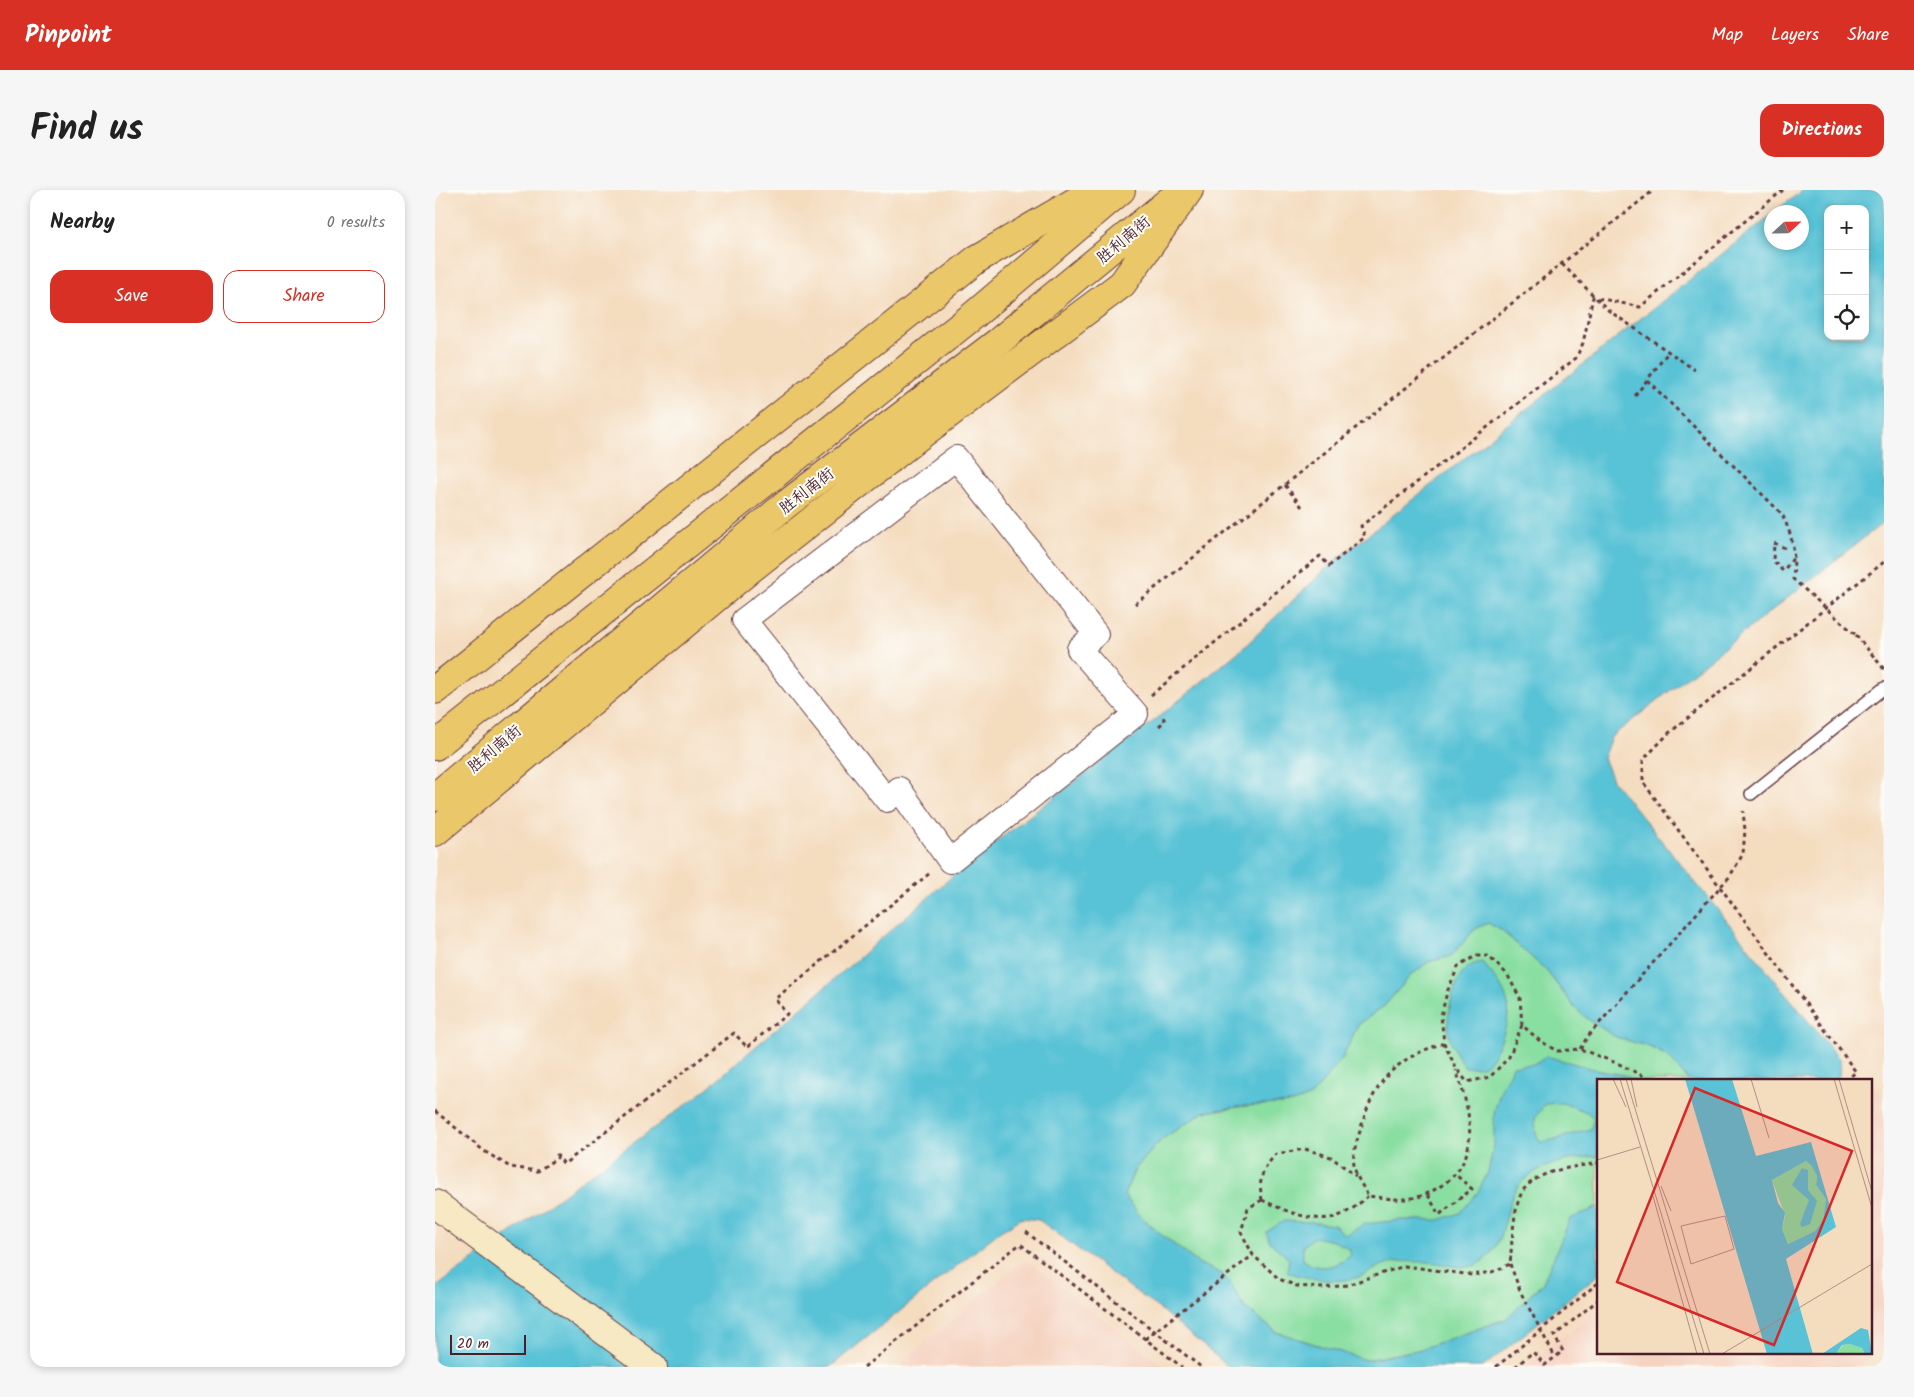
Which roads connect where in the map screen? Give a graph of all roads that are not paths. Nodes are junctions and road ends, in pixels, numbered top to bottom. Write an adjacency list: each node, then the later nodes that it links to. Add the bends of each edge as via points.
1 (1095, 190): 6 (highway, via 977,259)
2 (1121, 190): 7 (highway, 胜利南街, via 975,315)
3 (1182, 190): 9 (highway, 胜利南街, via 998,342 784,506)
4 (1189, 190): 11 (highway, via 1122,284 748,570)
5 (1884, 688): 8 (lane)
6 (435, 690)
7 (435, 746)
8 (1751, 794)
9 (435, 797)
10 (887, 800): 10 (street, via 744,620 956,458 1096,634 1079,649 1136,714 949,861 899,789)
11 (435, 832)
12 (435, 1204): 13 (main road)
13 (653, 1367)

